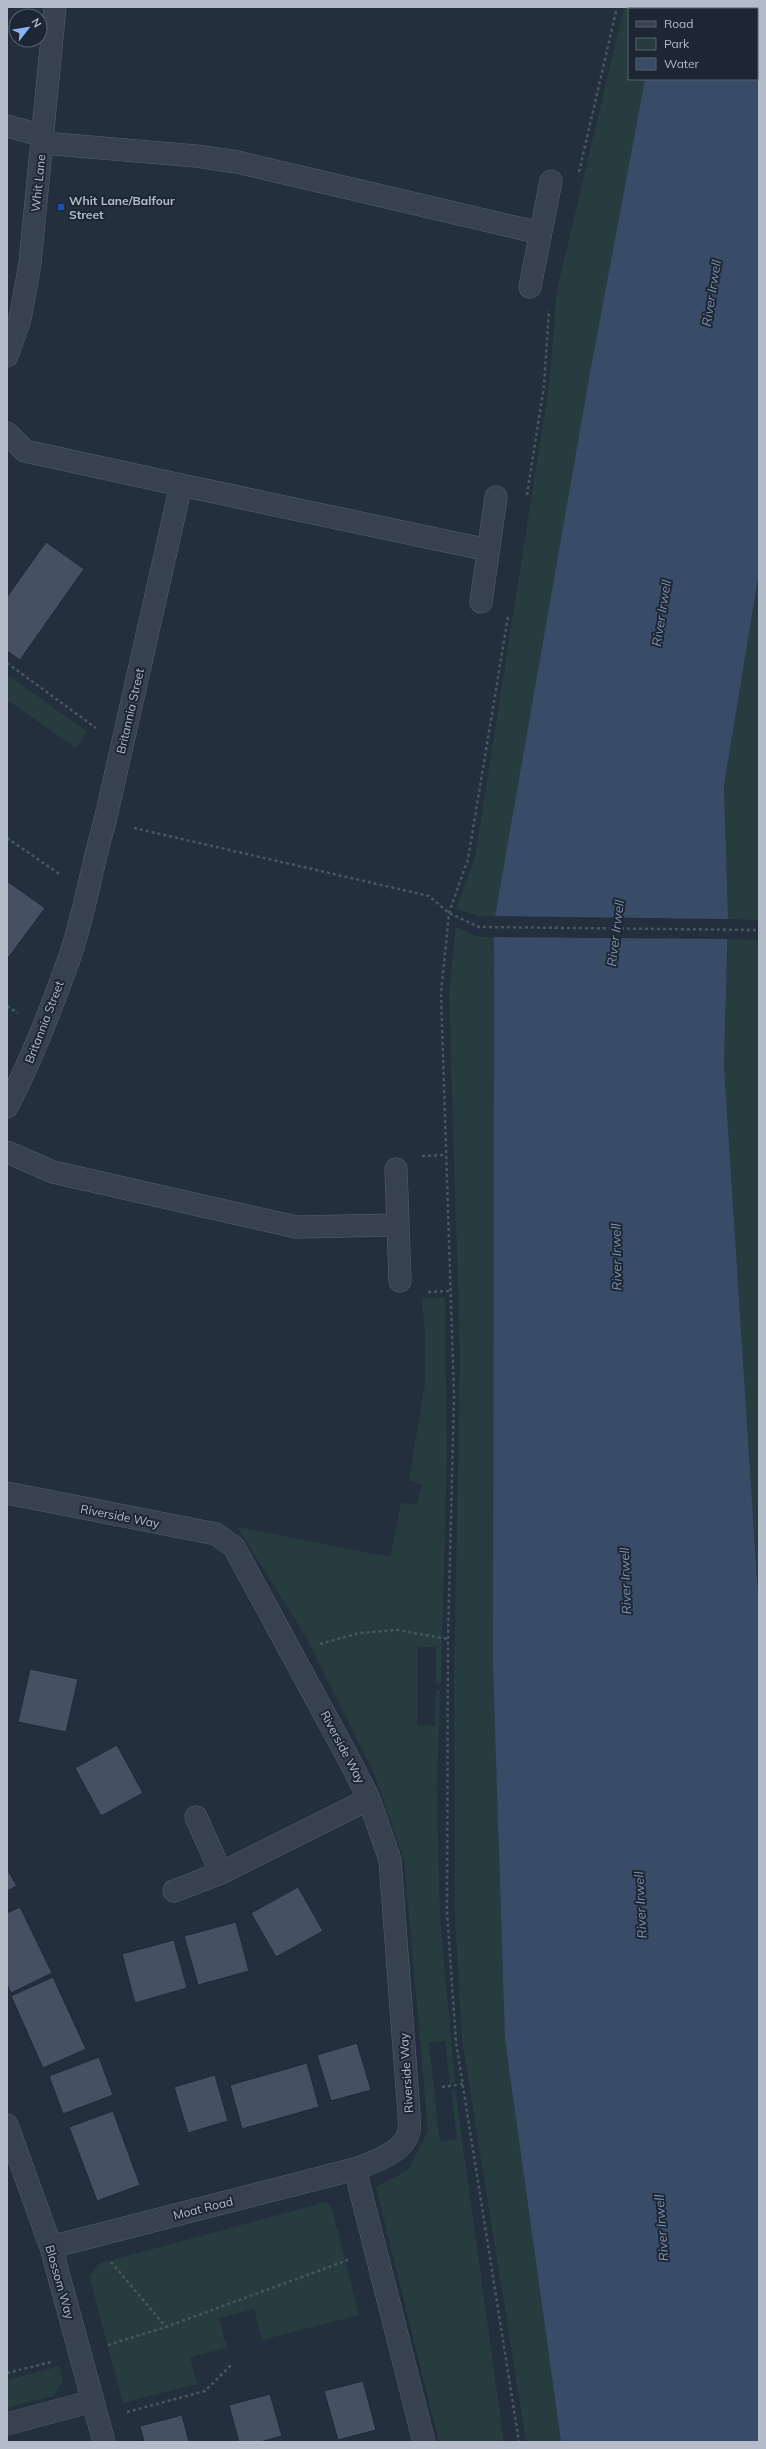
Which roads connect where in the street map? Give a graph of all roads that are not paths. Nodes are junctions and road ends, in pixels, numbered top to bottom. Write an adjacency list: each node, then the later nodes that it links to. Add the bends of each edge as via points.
1 (55, 7): 3 (street, Whit Lane)
2 (7, 126): 3 (street)
3 (43, 139): 5 (street, via 237,162); 7 (street, Whit Lane, via 22,312)
4 (551, 181): 5 (street)
5 (540, 233): 6 (street)
6 (530, 287)
7 (7, 356)
8 (7, 433): 9 (street, via 25,451)
9 (181, 485): 11 (street); 13 (street, Britannia Street, via 105,821 70,955 21,1079)
10 (496, 497): 11 (street)
11 (488, 550): 12 (street)
12 (481, 602)
13 (7, 1107)
14 (7, 1152): 16 (street, via 53,1172 296,1227)
15 (396, 1169): 16 (street)
16 (398, 1225): 17 (street)
17 (400, 1281)
18 (7, 1493): 19 (street, Riverside Way, via 216,1534 234,1546)
19 (369, 1799): 21 (street); 24 (street, Riverside Way, via 390,1860 409,2131 403,2142 388,2156)
20 (196, 1817): 21 (street)
21 (221, 1873): 22 (street)
22 (174, 1891)
23 (7, 2125): 25 (street, Blossom Way)
24 (354, 2169): 25 (street, Moat Road); 29 (street)
25 (51, 2247): 26 (street, Blossom Way)
26 (95, 2410): 27 (street); 28 (street, Blossom Way)
27 (7, 2424)
28 (104, 2442)
29 (424, 2442)

